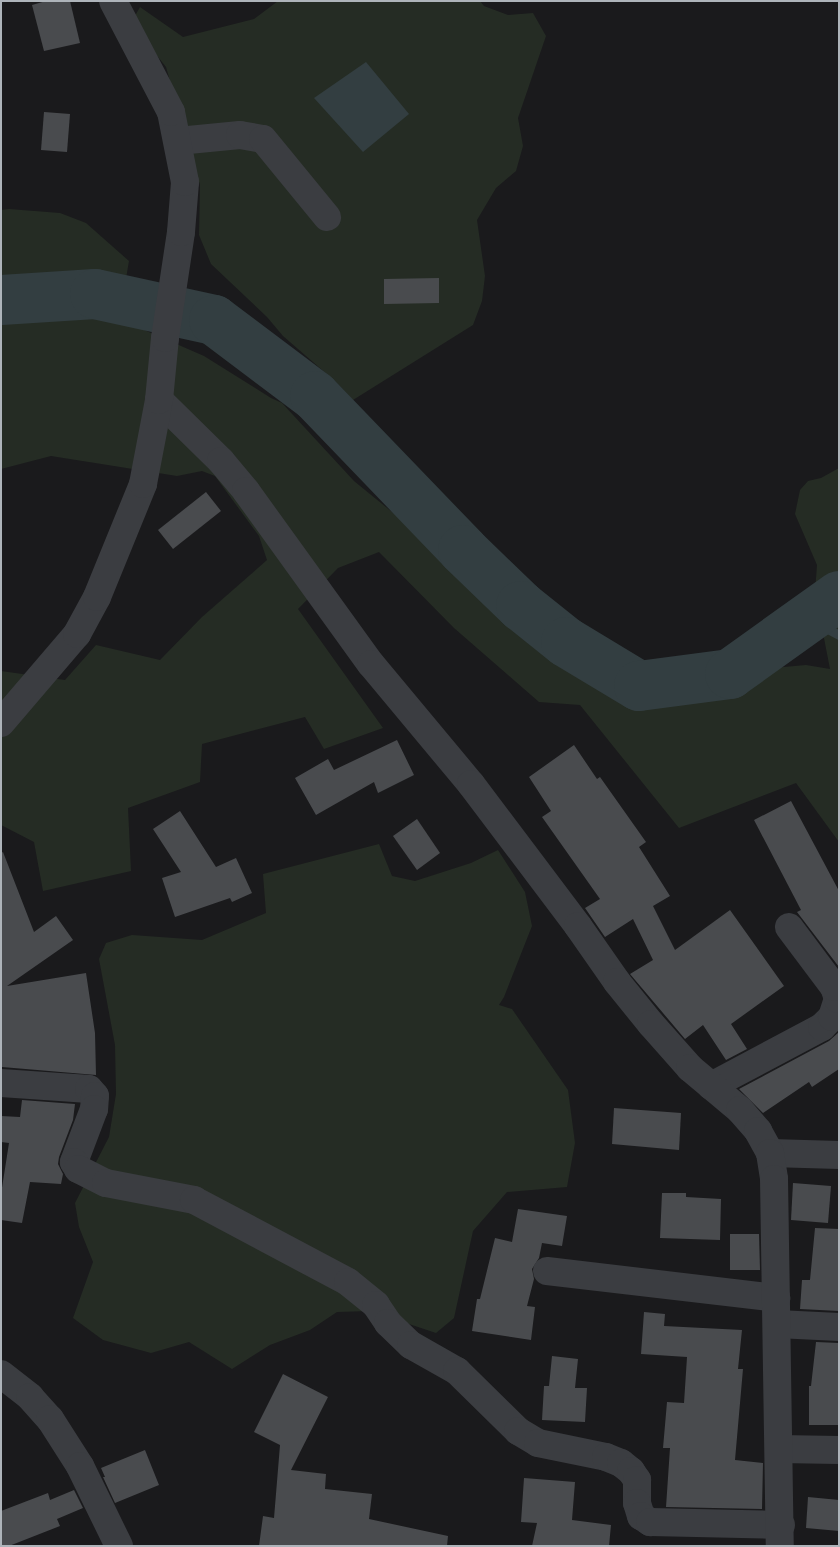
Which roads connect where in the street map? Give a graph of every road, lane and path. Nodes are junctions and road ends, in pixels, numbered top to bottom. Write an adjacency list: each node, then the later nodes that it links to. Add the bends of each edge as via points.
1 (113, 1): 2 (street, via 171,112)
2 (178, 141): 3 (street, via 240,135 263,139); 4 (street, via 185,182)
3 (327, 217)
4 (159, 400): 5 (street, via 143,484 97,597 76,634); 8 (street, via 221,461 246,491 370,664 471,784 617,982 690,1068)
5 (1, 723)
6 (789, 927): 8 (street, via 834,987 838,999 832,1017 822,1026)
7 (1, 1083): 17 (street, via 89,1089 95,1096 94,1109 74,1162 78,1169 106,1183 194,1200 348,1282 376,1305 388,1323 410,1345 457,1371 518,1431 538,1443 621,1463 631,1471 637,1480 637,1503 641,1516)
8 (712, 1086): 9 (street, via 740,1110)
9 (770, 1153): 10 (street); 12 (street, via 774,1179)
10 (839, 1154)
11 (547, 1271): 12 (street)
12 (777, 1311): 13 (street); 15 (street)
13 (839, 1327)
14 (1, 1374): 19 (street, via 30,1397 50,1419 80,1466)
15 (779, 1449): 16 (street); 18 (street)
16 (839, 1450)
17 (662, 1534): 18 (street)
18 (781, 1535)
19 (119, 1546)

